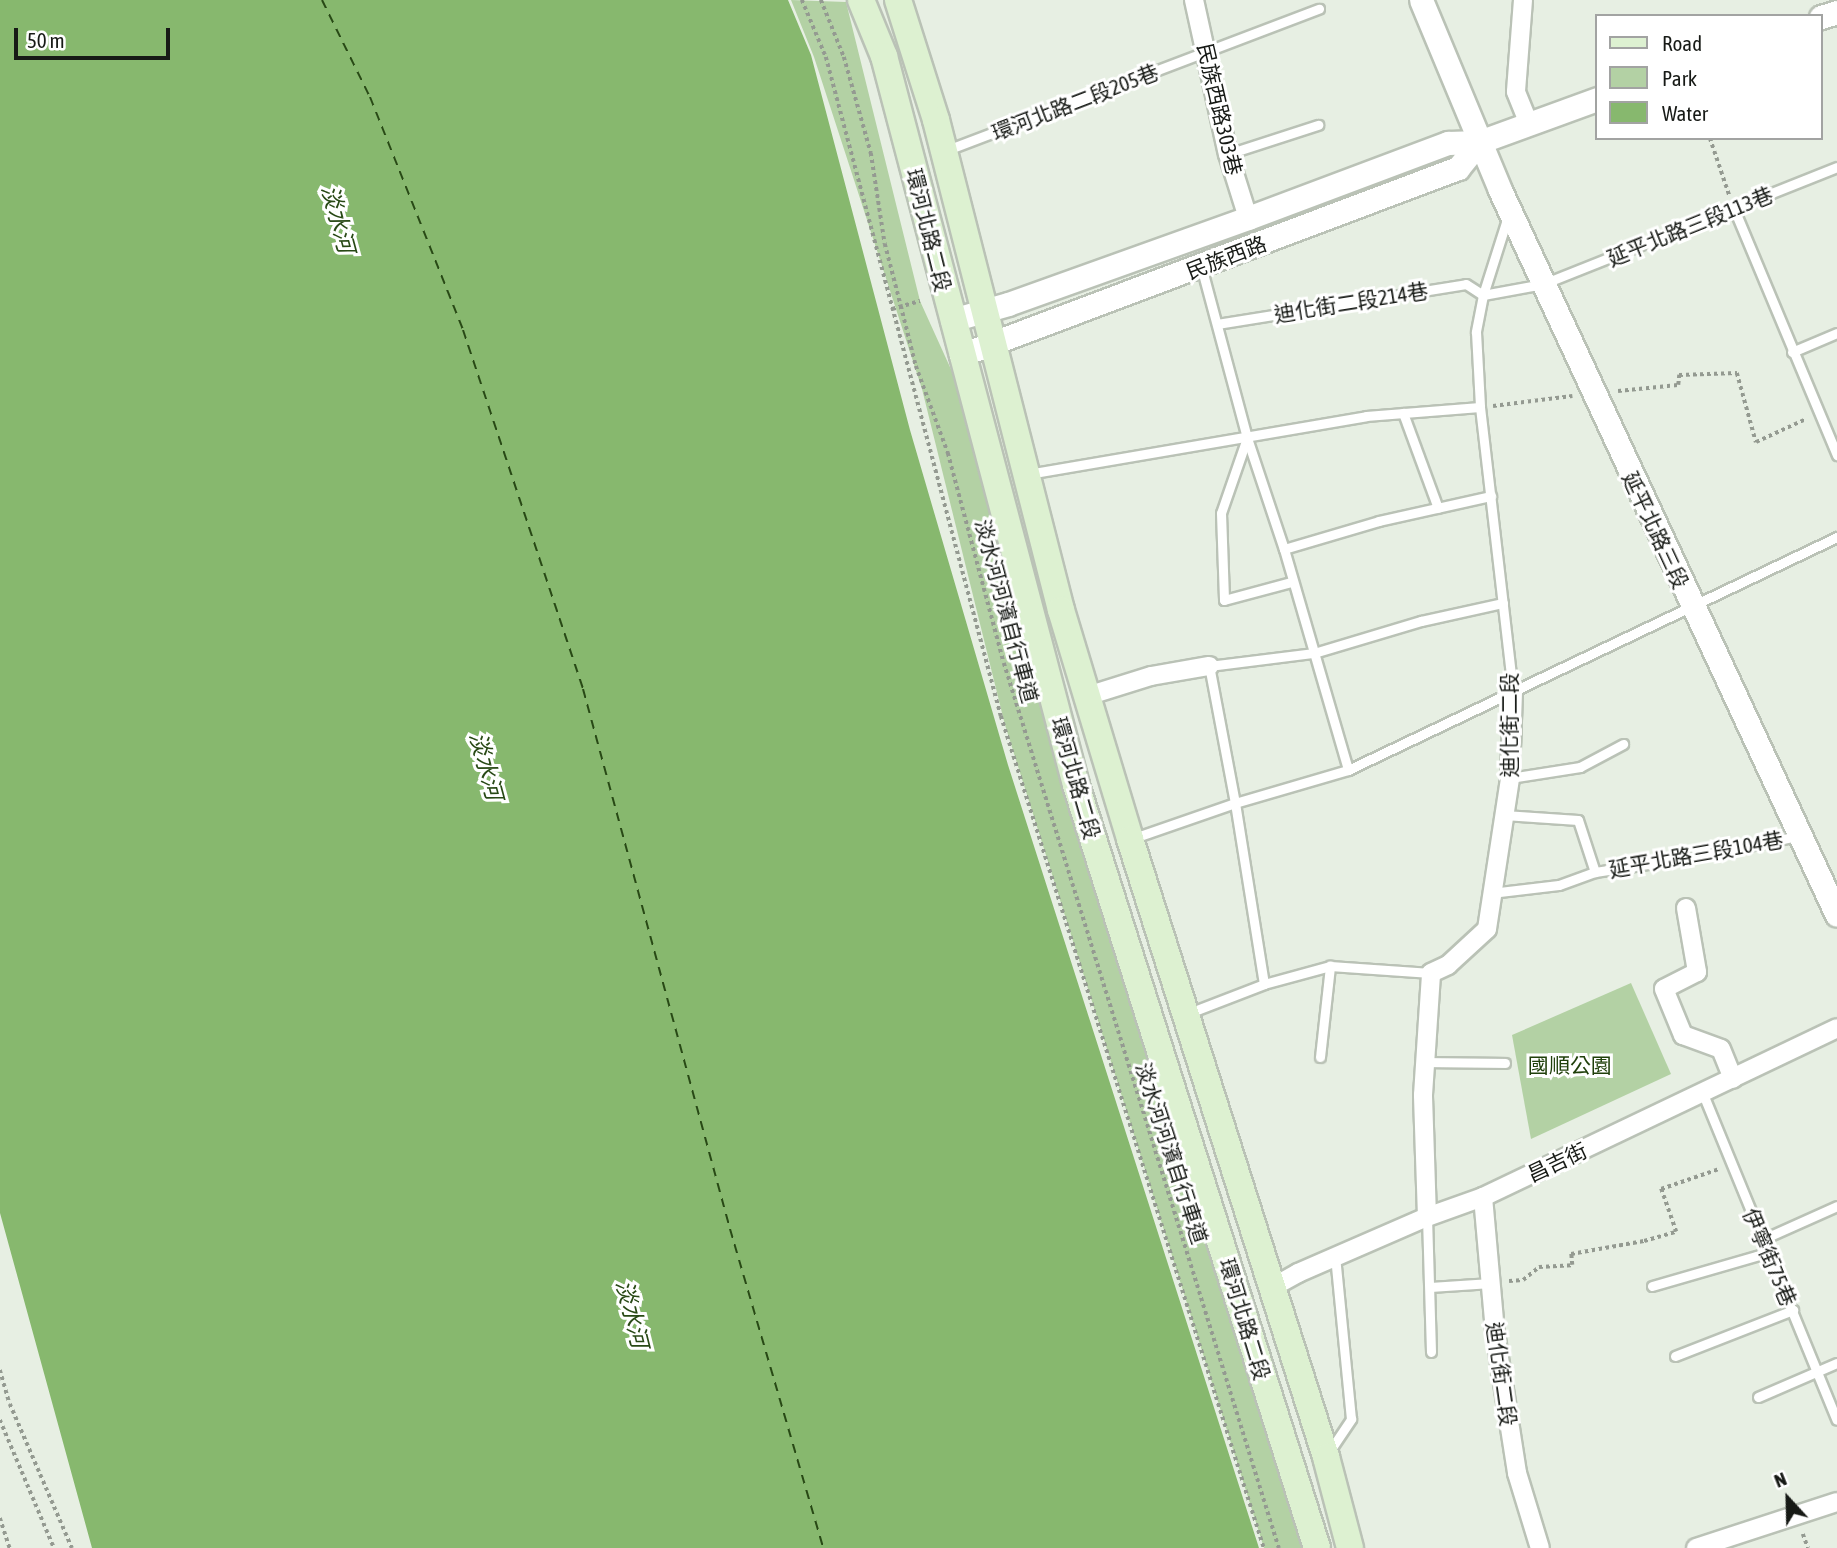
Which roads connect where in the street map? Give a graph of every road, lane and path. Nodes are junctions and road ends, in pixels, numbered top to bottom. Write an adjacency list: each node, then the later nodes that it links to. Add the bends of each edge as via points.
1 (802, 0): 26 (path, via 825,57)
2 (821, 0): 25 (path, 淡水河河濱自行車道, via 844,57 871,153 885,244)
3 (861, 0): 28 (main road, 環河北路二段, via 884,56)
4 (899, 0): 15 (main road, 環河北路二段)
5 (1194, 0): 9 (street, 民族西路303巷)
6 (1421, 0): 14 (street, 延平北路三段)
7 (1523, 0): 11 (street, via 1516,92)
8 (1319, 9): 9 (lane, 環河北路二段205巷)
9 (1207, 52): 15 (lane, 環河北路二段205巷); 16 (street, 民族西路303巷)
10 (1596, 99): 11 (street, 民族西路)
11 (1529, 124): 14 (street, 民族西路)
12 (1318, 125): 16 (lane)
13 (1711, 140): 18 (path)
14 (1479, 142): 19 (street, 延平北路三段); 20 (street, 民族西路, via 1448,143); 21 (street, 民族西路, via 1458,168)
15 (943, 151): 27 (main road, 環河北路二段)
16 (1228, 154): 20 (street, 民族西路303巷)
17 (1837, 167): 18 (lane, 延平北路三段113巷)
18 (1734, 209): 22 (lane, 延平北路三段113巷); 32 (lane)
19 (1509, 211): 22 (street, 延平北路三段); 23 (lane, 迪化街二段)
20 (1248, 218): 27 (street, 民族西路)
21 (1201, 266): 29 (lane); 31 (street, 民族西路)
22 (1543, 284): 23 (lane, 延平北路三段113巷); 34 (street, 延平北路三段)
23 (1483, 295): 29 (lane, 迪化街二段214巷, via 1466,285); 35 (lane, 迪化街二段, via 1476,332)
24 (920, 302): 25 (path)
25 (901, 306): 26 (path); 100 (path, 淡水河河濱自行車道, via 916,366 948,453 1004,663)
26 (891, 309): 99 (path, via 1001,716)
27 (985, 311): 28 (street, 民族西路); 31 (main road, 環河北路二段)
28 (952, 320): 33 (main road, 環河北路二段)
29 (1217, 324): 38 (lane)
30 (1837, 334): 32 (lane)
31 (994, 344): 33 (street, 民族西路); 40 (main road, 環河北路二段)
32 (1792, 352): 37 (lane)
33 (961, 355): 101 (main road, 環河北路二段, via 1076,785)
34 (1593, 393): 35 (path); 37 (path, via 1678,385 1679,375 1737,373 1756,442); 47 (street, 延平北路三段)
35 (1480, 407): 36 (lane); 41 (lane, 迪化街二段)
36 (1403, 413): 38 (lane, via 1366,415); 42 (lane)
37 (1818, 413): 39 (lane)
38 (1247, 438): 40 (lane); 44 (lane); 45 (lane, via 1221,513 1224,600)
39 (1837, 455)
40 (1027, 474): 51 (main road, 環河北路二段)
41 (1491, 496): 42 (lane); 46 (lane, 迪化街二段)
42 (1438, 508): 44 (lane, via 1379,520)
43 (1837, 537): 47 (lane)
44 (1283, 550): 45 (lane)
45 (1291, 582): 48 (lane)
46 (1503, 603): 48 (lane, via 1421,621); 50 (lane, 迪化街二段)
47 (1691, 607): 50 (lane); 57 (street, 延平北路三段)
48 (1314, 653): 49 (lane); 53 (lane)
49 (1209, 666): 51 (street, via 1151,676); 55 (lane)
50 (1513, 693): 53 (lane); 54 (street, 迪化街二段)
51 (1087, 696): 58 (main road, 環河北路二段)
52 (1623, 744): 54 (lane, via 1580,766)
53 (1348, 770): 55 (lane)
54 (1510, 778): 56 (street, 迪化街二段)
55 (1236, 803): 58 (lane); 65 (lane)
56 (1504, 815): 59 (lane, 延平北路三段104巷, via 1578,820); 60 (street, 迪化街二段)
57 (1800, 836): 59 (lane, 延平北路三段104巷); 62 (street, 延平北路三段)
58 (1130, 839): 66 (main road, 環河北路二段)
59 (1595, 872): 60 (lane, via 1559,885)
60 (1491, 893): 64 (street, 迪化街二段, via 1487,929 1448,965)
61 (1686, 908): 71 (street, via 1697,972 1664,989 1683,1035 1721,1049)
62 (1837, 915)
63 (1330, 966): 64 (lane); 65 (lane); 68 (lane)
64 (1431, 973): 69 (street)
65 (1264, 984): 66 (lane)
66 (1187, 1014): 82 (main road, 環河北路二段)
67 (1837, 1028): 71 (street, 昌吉街)
68 (1320, 1057)
69 (1425, 1062): 70 (lane); 76 (street)
70 (1505, 1063)
71 (1734, 1079): 72 (street, 昌吉街)
72 (1703, 1094): 73 (lane, 伊寧街75巷); 74 (street, 昌吉街)
73 (1731, 1166): 77 (lane, 伊寧街75巷); 80 (path, via 1661,1189 1676,1232 1571,1254 1572,1265 1539,1267 1522,1280)
74 (1483, 1197): 76 (street, 昌吉街); 80 (street, 迪化街二段)
75 (1837, 1206): 77 (lane)
76 (1427, 1217): 79 (street, 昌吉街); 83 (lane)
77 (1761, 1240): 78 (lane, 伊寧街75巷)
78 (1766, 1253): 81 (lane); 84 (lane, 伊寧街75巷)
79 (1335, 1257): 82 (street, 昌吉街); 93 (lane, via 1351,1419)
80 (1491, 1283): 83 (lane); 103 (street, 迪化街二段, via 1517,1473)
81 (1652, 1286)
82 (1273, 1287): 93 (main road, 環河北路二段)
83 (1430, 1287): 85 (lane)
84 (1793, 1310): 86 (lane); 89 (lane, 伊寧街75巷)
85 (1431, 1352)
86 (1675, 1356)
87 (1837, 1363): 89 (lane)
88 (0, 1370): 98 (path)
89 (1819, 1372): 90 (lane); 92 (lane, 伊寧街75巷)
90 (1758, 1396)
91 (0, 1420): 97 (path)
92 (1837, 1420)
93 (1326, 1457): 102 (main road, 環河北路二段)
94 (1837, 1502): 104 (street)
95 (0, 1518): 96 (path)
96 (10, 1548)
97 (54, 1548)
98 (72, 1548)
99 (1264, 1548)
100 (1279, 1548)
101 (1317, 1548)
102 (1350, 1548)
103 (1540, 1548)
104 (1696, 1548)

